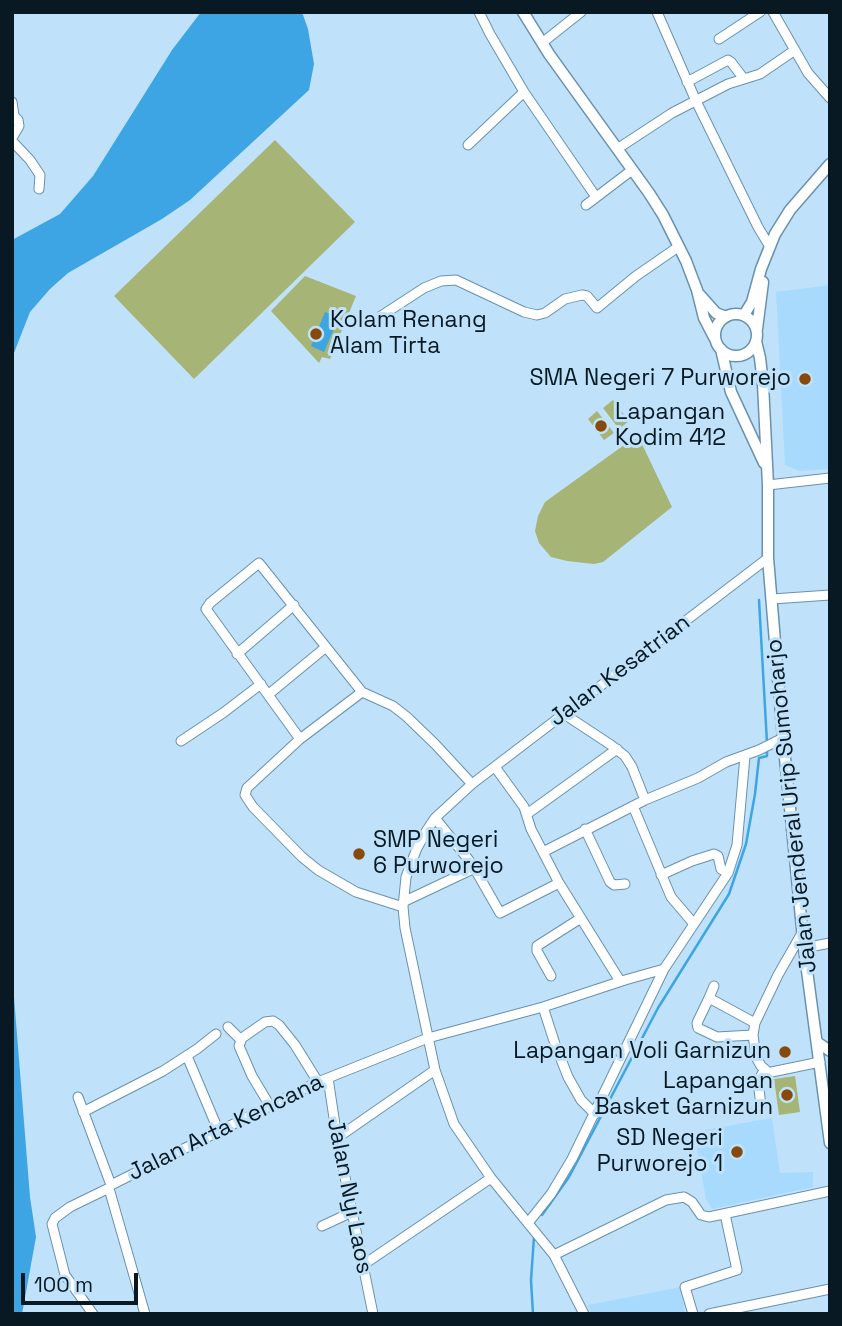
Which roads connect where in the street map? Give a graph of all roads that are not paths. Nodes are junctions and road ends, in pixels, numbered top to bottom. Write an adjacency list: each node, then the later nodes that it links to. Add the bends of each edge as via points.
1 (480, 12): 12 (street)
2 (523, 12): 8 (main road)
3 (582, 12): 8 (street)
4 (657, 12): 11 (street)
5 (760, 12): 7 (street)
6 (777, 14): 9 (street)
7 (719, 39)
8 (542, 43): 19 (main road)
9 (795, 50): 10 (street, via 760,74); 13 (street, via 808,74)
10 (744, 79): 11 (street, via 728,60); 14 (street)
11 (687, 82): 14 (street)
12 (524, 92): 18 (street); 23 (street)
13 (830, 98)
14 (696, 101): 19 (street); 26 (street)
15 (12, 102): 16 (street)
16 (15, 117): 17 (street, via 19,126)
17 (12, 139): 22 (street, via 40,175)
18 (468, 145)
19 (617, 149): 21 (main road)
20 (830, 164): 26 (main road, via 790,210)
21 (632, 170): 23 (street); 25 (main road, via 663,215)
22 (39, 189)
23 (596, 197): 24 (street)
24 (586, 205)
25 (678, 247): 28 (main road); 30 (street, via 597,308 582,295 537,315 456,280 424,288)
26 (770, 247): 27 (main road)
27 (765, 258): 29 (main road); 32 (main road)
28 (697, 290): 31 (main road, via 716,313); 33 (main road)
29 (744, 315): 31 (main road); 32 (main road)
30 (381, 316)
31 (726, 317): 33 (main road, via 715,334)
32 (757, 335): 33 (main road, via 753,348 741,356 727,354); 34 (main road)
33 (718, 345): 34 (main road, via 731,392)
34 (766, 469): 36 (main road, Jalan Jenderal Urip Sumoharjo)
35 (830, 478): 36 (street)
36 (768, 485): 37 (main road, Jalan Jenderal Urip Sumoharjo)
37 (768, 558): 39 (main road, Jalan Jenderal Urip Sumoharjo); 46 (street, Jalan Kesatrian)
38 (830, 595): 39 (street)
39 (772, 599): 48 (main road, Jalan Jenderal Urip Sumoharjo)
40 (294, 605): 41 (street); 42 (street); 42 (street, via 259,562 210,603 207,611)
41 (326, 646): 44 (street); 45 (street)
42 (237, 654): 43 (street)
43 (261, 684): 45 (street); 49 (street)
44 (362, 692): 47 (street); 53 (street, via 407,717)
45 (269, 694): 47 (street)
46 (564, 714): 50 (street); 52 (street, Jalan Kesatrian)
47 (300, 739): 65 (street, via 247,788 246,798 318,870 356,892)
48 (779, 740): 51 (street); 68 (main road, Jalan Jenderal Urip Sumoharjo)
49 (181, 741)
50 (617, 749): 54 (street, via 632,767); 56 (street)
51 (745, 756): 54 (street); 61 (street, via 737,845)
52 (495, 767): 53 (street, Jalan Kesatrian); 56 (street)
53 (472, 784): 57 (street, Jalan Kesatrian)
54 (645, 800): 55 (street)
55 (633, 806): 58 (street); 62 (street)
56 (527, 814): 59 (street)
57 (435, 818): 60 (street); 65 (street, Jalan Kesatrian, via 410,866)
58 (586, 829): 59 (street); 64 (street, via 610,882)
59 (543, 852): 63 (street)
60 (475, 868): 63 (street, via 500,914); 65 (street)
61 (728, 873): 62 (street, via 714,854); 67 (street)
62 (661, 875): 67 (street, via 671,897)
63 (559, 883): 66 (street)
64 (625, 884)
65 (403, 905): 81 (street, Jalan Kesatrian)
66 (581, 918): 72 (street, via 537,946); 73 (street)
67 (694, 923): 71 (street)
68 (802, 933): 70 (main road, Jalan Jenderal Urip Sumoharjo); 77 (street)
69 (830, 943): 70 (street)
70 (804, 948): 83 (main road, Jalan Jenderal Urip Sumoharjo)
71 (664, 969): 73 (street, Jalan Arta Kencana); 96 (street)
72 (551, 976)
73 (620, 981): 76 (street, Jalan Arta Kencana)
74 (714, 986): 75 (street)
75 (709, 998): 77 (street); 80 (street, via 698,1028 717,1037)
76 (543, 1007): 81 (street, Jalan Arta Kencana); 96 (street, via 568,1076)
77 (755, 1023): 80 (street)
78 (228, 1027): 82 (street)
79 (216, 1034): 85 (street)
80 (752, 1035): 88 (street, via 758,1063)
81 (428, 1038): 87 (street, Jalan Kesatrian); 89 (street, Jalan Arta Kencana)
82 (241, 1040): 91 (street, via 269,1020 277,1023); 93 (street, via 242,1055)
83 (817, 1042): 84 (main road); 86 (main road, Jalan Jenderal Urip Sumoharjo)
84 (830, 1051)
85 (187, 1056): 95 (street); 97 (street)
86 (820, 1062): 88 (street); 90 (main road, Jalan Jenderal Urip Sumoharjo)
87 (435, 1070): 98 (street); 100 (street, Jalan Kesatrian, via 454,1124)
88 (768, 1072): 94 (street, via 758,1082 761,1105)
89 (328, 1078): 91 (street, Jalan Arta Kencana); 98 (street, Jalan Nyi Laos)
90 (826, 1080): 99 (main road, Jalan Jenderal Urip Sumoharjo)
91 (318, 1082): 93 (street, Jalan Arta Kencana)
92 (78, 1097): 95 (street)
93 (270, 1106): 97 (street, Jalan Arta Kencana)
94 (757, 1109)
95 (83, 1112): 101 (street)
96 (595, 1114): 105 (street, via 551,1194)
97 (219, 1132): 101 (street, Jalan Arta Kencana)
98 (337, 1138): 103 (street, Jalan Nyi Laos)
99 (830, 1143)
100 (491, 1178): 105 (street, Jalan Kesatrian); 108 (street)
101 (110, 1186): 110 (street, via 70,1207 52,1224 65,1275); 111 (street, Jalan Arta Kencana)
102 (830, 1191): 104 (street)
103 (352, 1212): 106 (street); 108 (street, Jalan Nyi Laos)
104 (725, 1214): 107 (street, via 701,1215 684,1197 666,1200); 114 (street, via 737,1270 685,1287)
105 (528, 1223): 107 (street, Jalan Kesatrian)
106 (322, 1226)
107 (554, 1255): 113 (street, Jalan Kesatrian)
108 (363, 1265): 112 (street, Jalan Nyi Laos)
109 (830, 1289): 115 (street)
110 (93, 1314)
111 (145, 1314)
112 (373, 1314)
113 (584, 1314)
114 (693, 1314)
115 (709, 1314)

